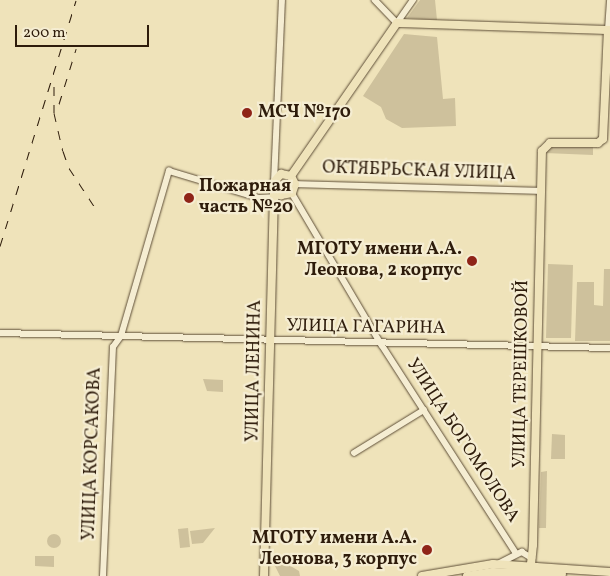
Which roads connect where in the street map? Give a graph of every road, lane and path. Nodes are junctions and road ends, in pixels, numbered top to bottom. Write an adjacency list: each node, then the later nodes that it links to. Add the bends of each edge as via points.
1 (282, 0): 8 (street, УЛИЦА ЛЕНИНА)
2 (375, 0): 5 (street)
3 (413, 0): 5 (street)
4 (610, 0): 6 (street)
5 (398, 23): 6 (main road); 10 (main road)
6 (609, 30): 7 (main road)
7 (604, 140): 13 (main road, УЛИЦА ТЕРЕШКОВОЙ, via 545,146 542,151)
8 (275, 166): 9 (street); 11 (street, УЛИЦА ЛЕНИНА)
9 (281, 174): 10 (main road); 11 (main road)
10 (291, 176): 12 (main road)
11 (274, 184): 15 (main road, УЛИЦА ЛЕНИНА)
12 (295, 184): 13 (street, ОКТЯБРЬСКАЯ УЛИЦА); 14 (main road)
13 (541, 191): 20 (main road, УЛИЦА ТЕРЕШКОВОЙ)
14 (292, 192): 15 (main road); 19 (street, УЛИЦА БОГОМОЛОВА)
15 (278, 196): 17 (street, УЛИЦА КОРСАКОВА, via 259,198 169,171); 18 (main road, УЛИЦА ЛЕНИНА)
16 (0, 333): 17 (street, УЛИЦА ГАГАРИНА)
17 (121, 336): 18 (street, УЛИЦА ГАГАРИНА); 28 (street, УЛИЦА КОРСАКОВА, via 115,342 111,359)
18 (270, 342): 19 (street, УЛИЦА ГАГАРИНА); 29 (main road, УЛИЦА ЛЕНИНА)
19 (382, 345): 20 (street, УЛИЦА ГАГАРИНА); 22 (street, УЛИЦА БОГОМОЛОВА)
20 (538, 345): 21 (street, УЛИЦА ГАГАРИНА); 26 (main road, УЛИЦА ТЕРЕШКОВОЙ)
21 (610, 348)
22 (424, 410): 23 (street); 24 (street, УЛИЦА БОГОМОЛОВА)
23 (354, 453)
24 (516, 553): 25 (street); 26 (street, via 525,552)
25 (498, 564): 26 (main road); 30 (main road)
26 (529, 566): 27 (main road); 27 (main road); 31 (main road)
27 (610, 574)
28 (103, 576)
29 (264, 576)
30 (422, 576)
31 (472, 576)

